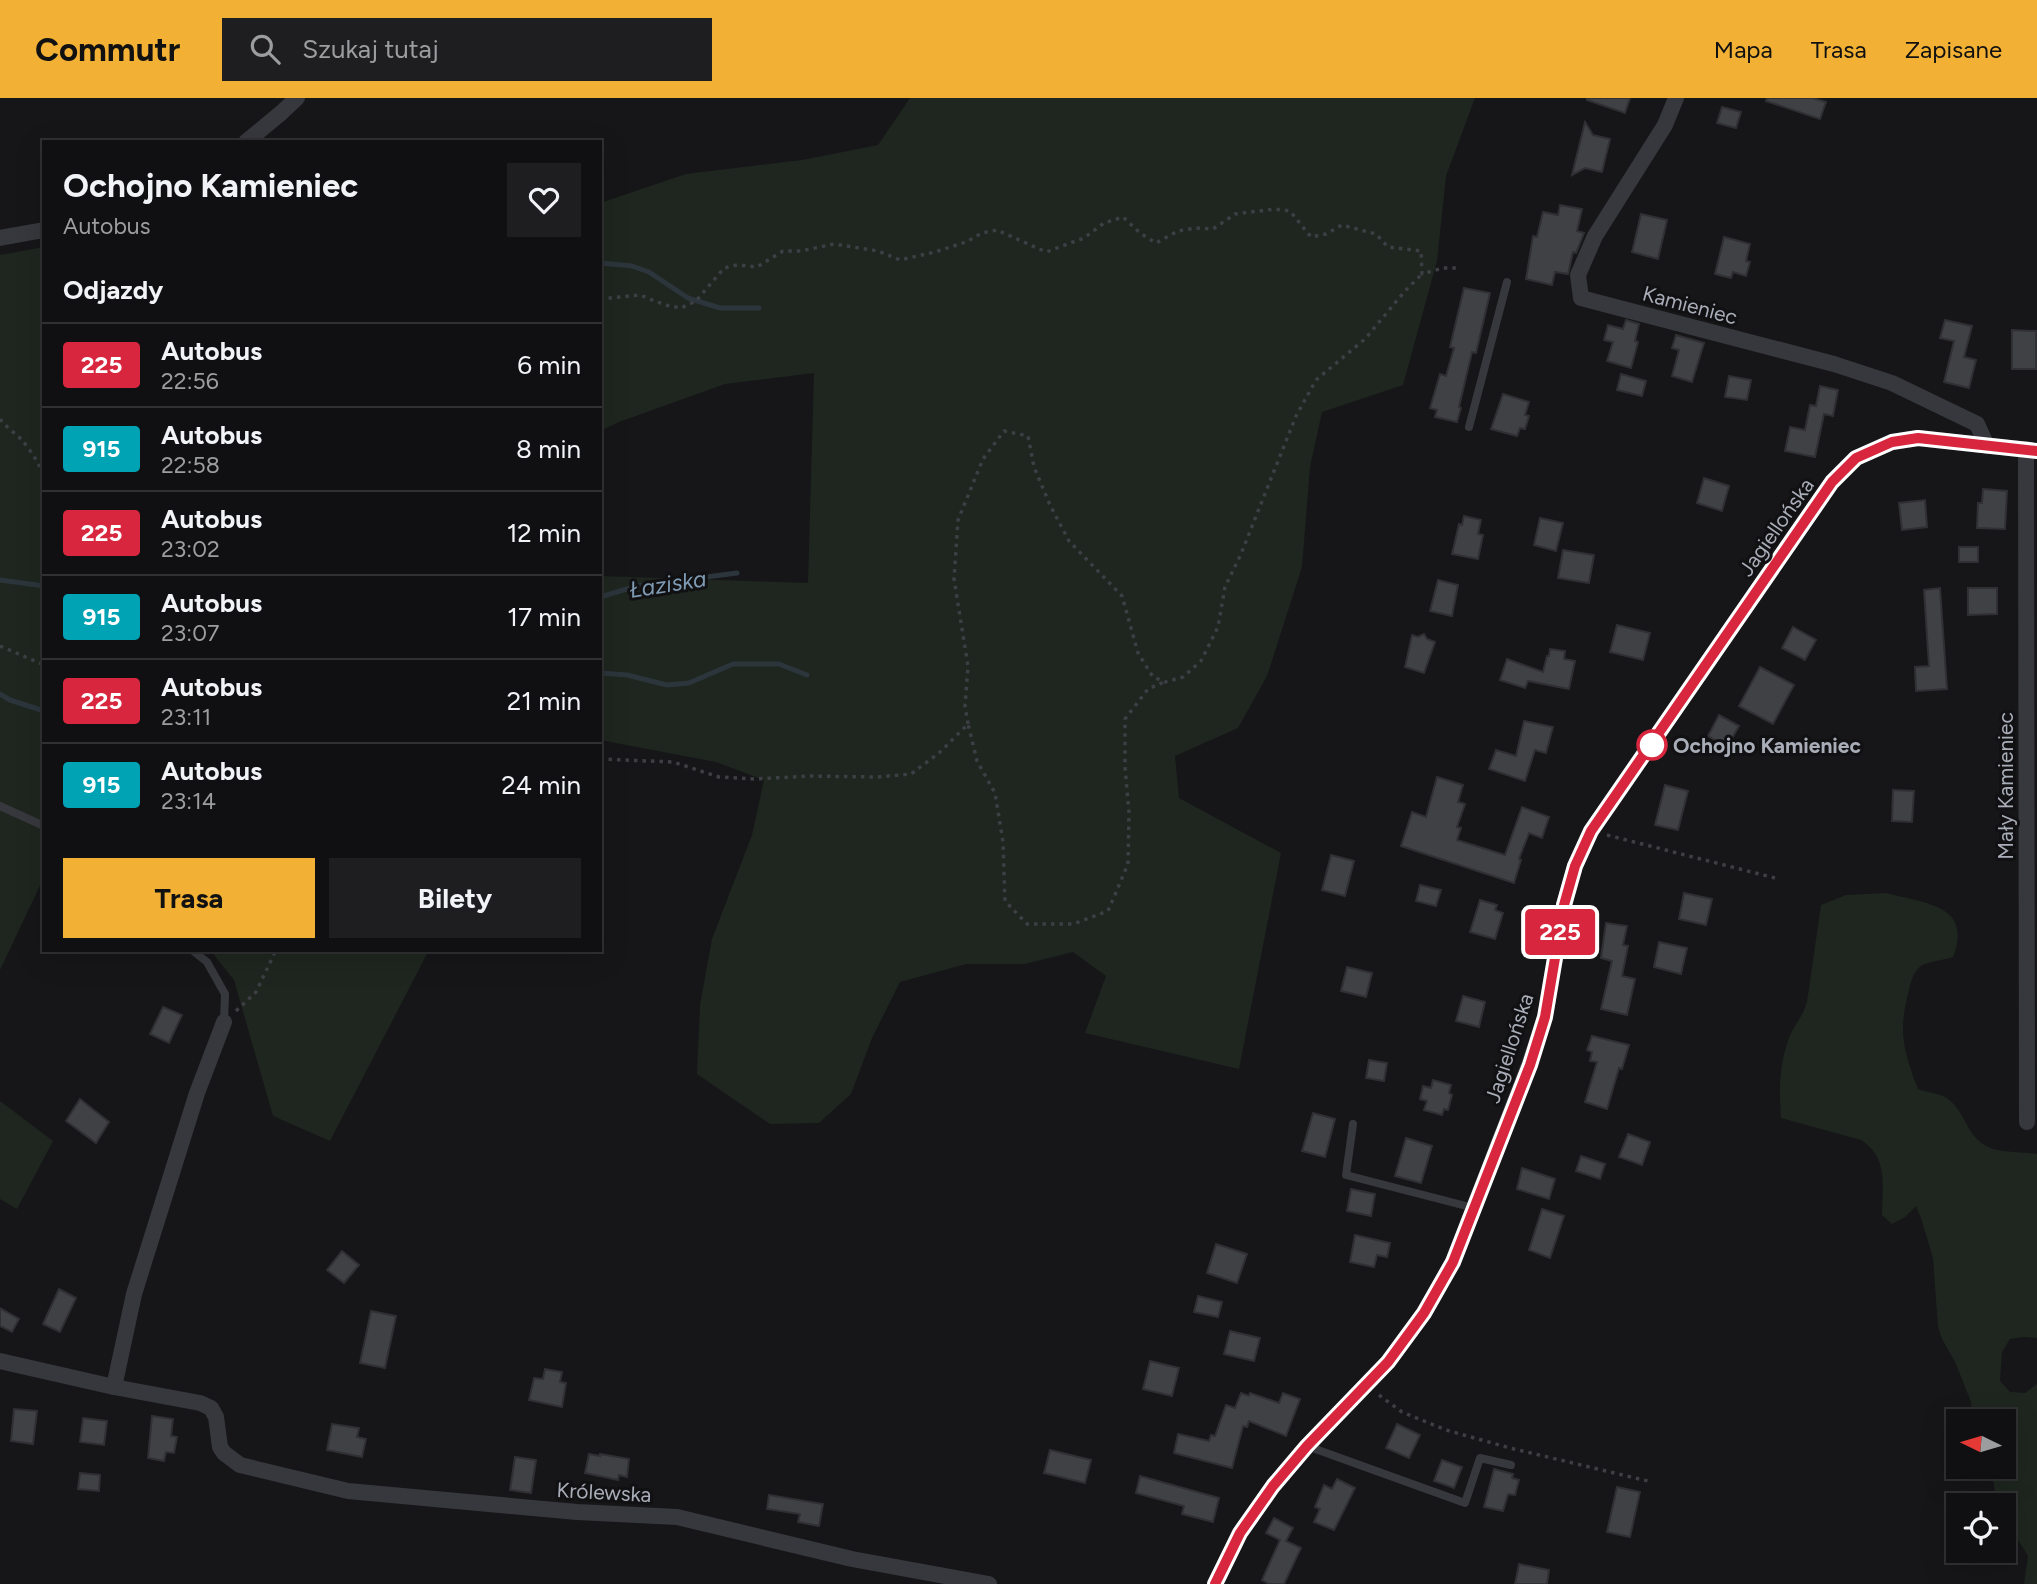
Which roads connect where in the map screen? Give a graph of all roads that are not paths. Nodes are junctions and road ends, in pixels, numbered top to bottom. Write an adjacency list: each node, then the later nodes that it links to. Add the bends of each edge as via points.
1 (297, 98): 3 (street)
2 (1676, 98): 8 (street, Kamieniec, via 1665,125 1595,236 1578,275 1581,298 1892,383 1977,424)
3 (248, 140)
4 (42, 230): 5 (street)
5 (0, 238)
6 (1507, 282): 7 (lane)
7 (1469, 427)
8 (1987, 446): 9 (street, Jagiellońska); 16 (street, Jagiellońska, via 1918,438 1892,442 1856,458 1832,482 1591,831 1564,905 1545,1017)
9 (2032, 450): 14 (street, Mały Kamieniec)
10 (0, 806): 11 (lane)
11 (42, 825)
12 (194, 952): 13 (lane, via 207,962 225,994)
13 (225, 1022): 18 (street, via 197,1093 134,1294)
14 (2027, 1122)
15 (1353, 1124): 16 (lane, via 1346,1175)
16 (1474, 1208): 19 (street, Jagiellońska, via 1453,1262 1424,1313 1388,1362)
17 (0, 1361): 18 (street)
18 (114, 1387): 21 (street, Królewska, via 200,1403 216,1417 220,1447 240,1465 348,1491 677,1517 852,1559)
19 (1307, 1446): 20 (lane, via 1465,1503 1480,1458); 22 (street, Jagiellońska, via 1240,1533)
20 (1511, 1465)
21 (989, 1584)
22 (1215, 1584)

